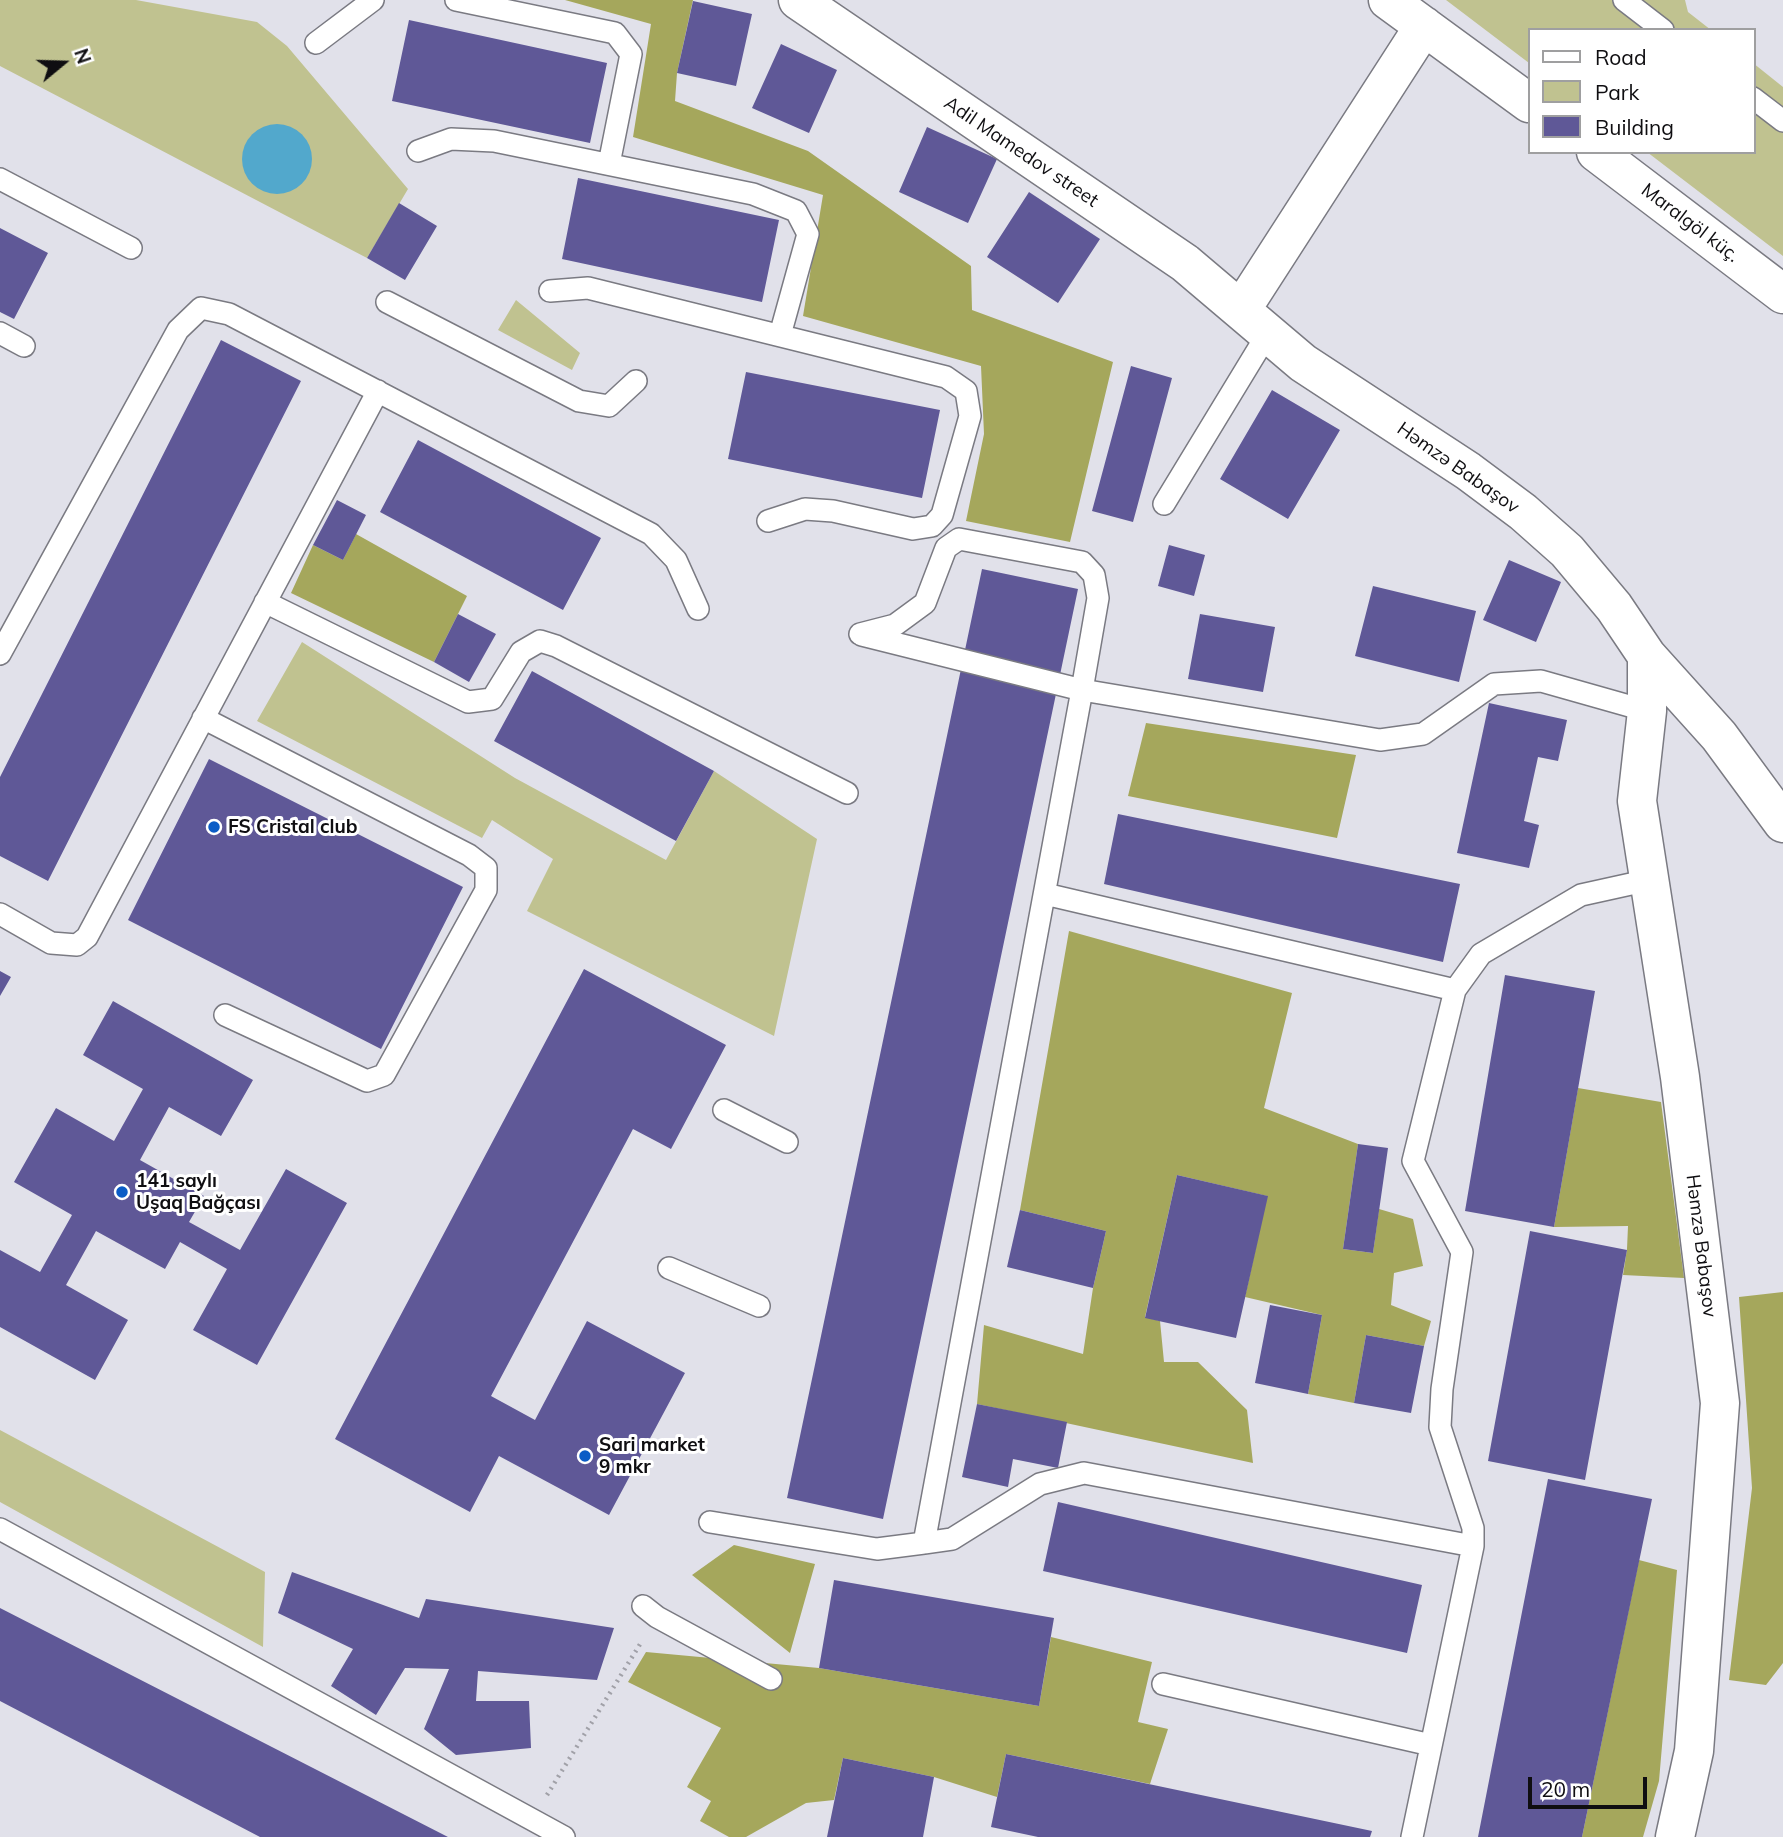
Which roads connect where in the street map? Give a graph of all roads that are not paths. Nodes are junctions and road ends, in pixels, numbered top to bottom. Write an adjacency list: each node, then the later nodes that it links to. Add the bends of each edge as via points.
1 (373, 0): 8 (lane)
2 (456, 0): 14 (lane, via 615,33 631,54)
3 (797, 0): 20 (street, Adil Mamedov street, via 1185,263)
4 (1388, 0): 6 (street)
5 (1624, 0): 7 (lane)
6 (1424, 26): 10 (street); 20 (street)
7 (1660, 28)
8 (316, 43)
9 (1755, 100): 11 (lane)
10 (1528, 102)
11 (1783, 121)
12 (418, 151): 14 (lane, via 451,139 494,141)
13 (1599, 154): 18 (street, Maralgöl küç.)
14 (609, 164): 22 (lane, via 753,194 796,211 808,234)
15 (0, 179): 16 (lane)
16 (131, 248)
17 (550, 291): 22 (lane, via 589,288)
18 (1783, 294)
19 (387, 302): 24 (lane, via 579,401 609,405)
20 (1254, 321): 26 (lane); 31 (street, Həmzə Babaşov, via 1303,363 1468,471 1522,512 1567,551)
21 (0, 333): 23 (lane)
22 (780, 335): 27 (lane, via 946,377 966,391 970,416 942,515 932,526 913,529 805,509)
23 (24, 346)
24 (636, 381)
25 (378, 391): 28 (lane); 29 (lane, via 651,534 676,560); 30 (lane, via 229,314 201,308 178,330)
26 (1164, 505)
27 (768, 521)
28 (265, 602): 34 (lane); 35 (lane, via 468,702 492,699 521,652 540,641 556,646)
29 (698, 609)
30 (0, 654)
31 (1647, 656): 33 (street, Həmzə Babaşov); 36 (street, Həmzə Babaşov, via 1719,736)
32 (1082, 691): 32 (lane, via 1098,598 1094,575 1082,562 959,539 946,548 925,603 895,625 860,634); 33 (lane, via 1380,740 1423,734 1494,684 1541,681); 38 (lane)
33 (1647, 710): 37 (street, Həmzə Babaşov, via 1637,801)
34 (203, 718): 39 (lane, via 87,937 77,945 51,943); 41 (lane, via 469,855 486,868 486,890 384,1075 367,1081)
35 (847, 793)
36 (1783, 823)
37 (1649, 880): 40 (lane, via 1581,895 1481,954); 56 (street, Həmzə Babaşov, via 1680,1077 1720,1402 1694,1751)
38 (1045, 894): 40 (lane); 48 (lane)
39 (0, 914)
40 (1455, 990): 49 (lane, via 1413,1161 1462,1252 1440,1427 1473,1528)
41 (225, 1015)
42 (724, 1110): 43 (lane)
43 (788, 1142)
44 (669, 1268): 45 (lane)
45 (760, 1306)
46 (710, 1522): 48 (lane, via 877,1549)
47 (0, 1529): 54 (lane)
48 (924, 1543): 49 (lane, via 952,1539 1040,1484 1084,1473)
49 (1473, 1546): 53 (lane)
50 (650, 1611): 51 (lane)
51 (771, 1679)
52 (1163, 1684): 53 (lane)
53 (1431, 1745): 55 (lane)
54 (564, 1837)
55 (1412, 1837)
56 (1675, 1837)

